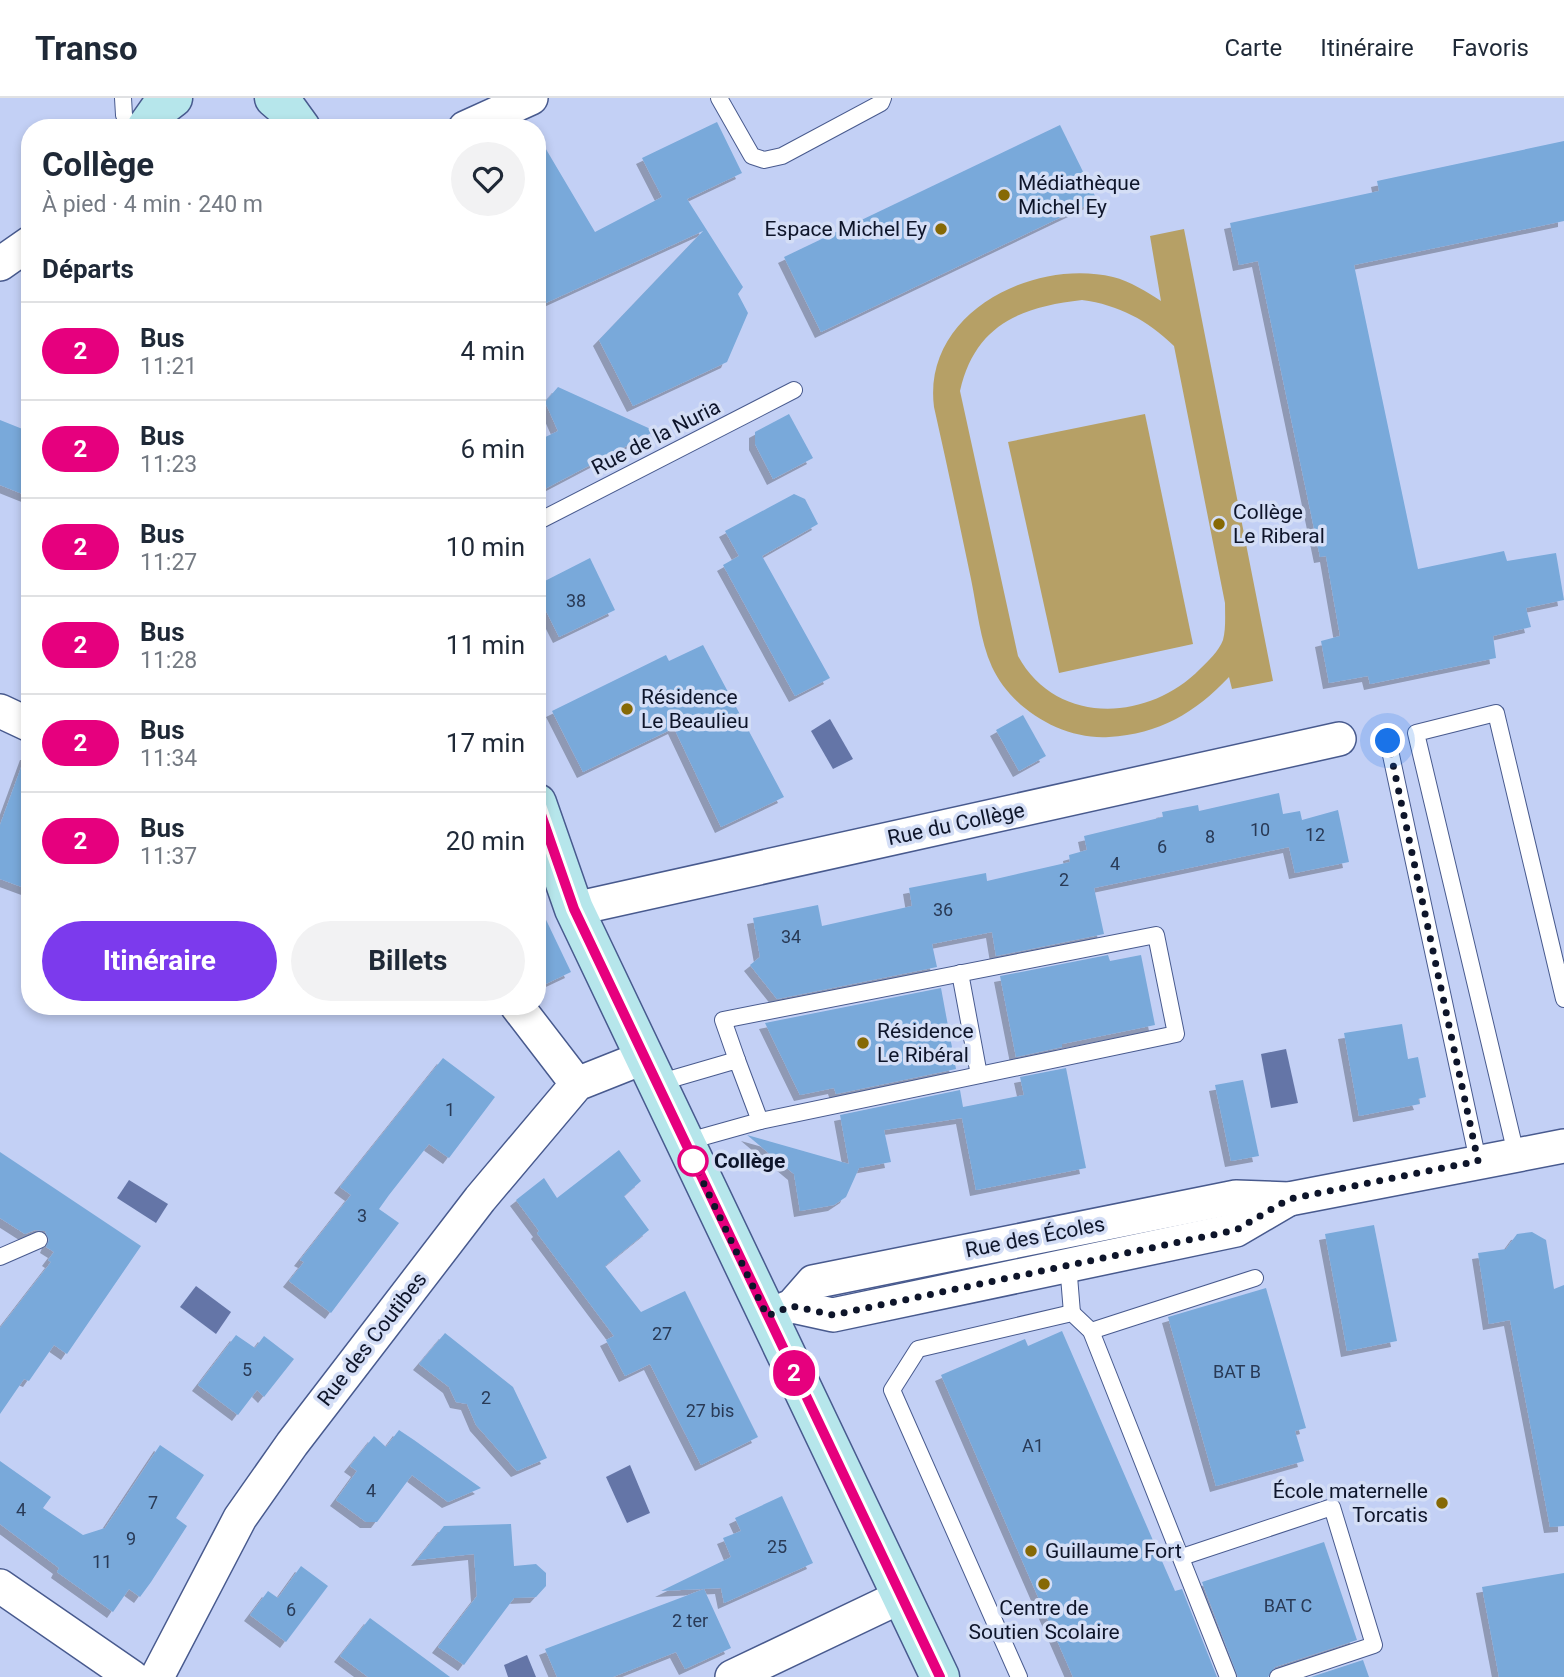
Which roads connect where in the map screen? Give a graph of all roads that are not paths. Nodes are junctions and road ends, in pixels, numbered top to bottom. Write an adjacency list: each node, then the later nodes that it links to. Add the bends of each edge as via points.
1 (123, 98): 8 (lane)
2 (147, 98): 9 (main road)
3 (173, 98): 10 (main road)
4 (274, 98): 11 (main road)
5 (531, 98): 12 (street)
6 (719, 98): 7 (lane, via 752,156 764,160 782,156)
7 (883, 98)
8 (126, 119)
9 (146, 119)
10 (152, 119)
11 (294, 119)
12 (485, 119)
13 (21, 249): 14 (street)
14 (0, 264)
15 (794, 390): 16 (lane, Rue de la Nuria)
16 (546, 517)
17 (0, 711): 18 (street)
18 (21, 721)
19 (1339, 739): 23 (street, Rue du Collège)
20 (1388, 741): 35 (lane)
21 (546, 822): 23 (main road)
22 (546, 866): 23 (main road)
23 (570, 901): 28 (main road)
24 (960, 973): 27 (lane, via 723,1020); 29 (lane); 29 (lane, via 1157,934 1176,1034)
25 (1564, 999): 34 (lane, via 1496,713 1416,733)
26 (524, 1015): 30 (street)
27 (737, 1060): 28 (lane); 31 (lane)
28 (652, 1070): 30 (street, Rue des Coutibes); 32 (main road)
29 (979, 1075): 31 (lane)
30 (577, 1084): 48 (street, Rue des Coutibes, via 480,1199 284,1454 240,1518)
31 (760, 1121): 32 (lane)
32 (685, 1142): 41 (main road)
33 (1564, 1146): 34 (street, Rue des Écoles)
34 (1516, 1154): 35 (street, Rue des Écoles)
35 (1478, 1161): 36 (street, Rue des Écoles)
36 (1289, 1199): 39 (street, Rue des Écoles, via 1236,1230); 41 (street, Rue des Écoles, via 1236,1197 813,1282)
37 (39, 1240): 38 (lane)
38 (0, 1256)
39 (1068, 1264): 41 (street, Rue des Écoles, via 833,1315); 42 (lane)
40 (1255, 1278): 43 (lane)
41 (779, 1311): 46 (main road)
42 (1072, 1313): 43 (lane); 51 (lane, via 918,1349 891,1390)
43 (1091, 1331): 44 (lane)
44 (1182, 1557): 52 (lane); 53 (lane, via 1332,1507 1374,1645)
45 (0, 1586): 47 (street)
46 (902, 1596): 49 (street); 50 (main road)
47 (132, 1677)
48 (157, 1677)
49 (732, 1677)
50 (940, 1677)
51 (1019, 1677)
52 (1228, 1677)
53 (1278, 1677)

